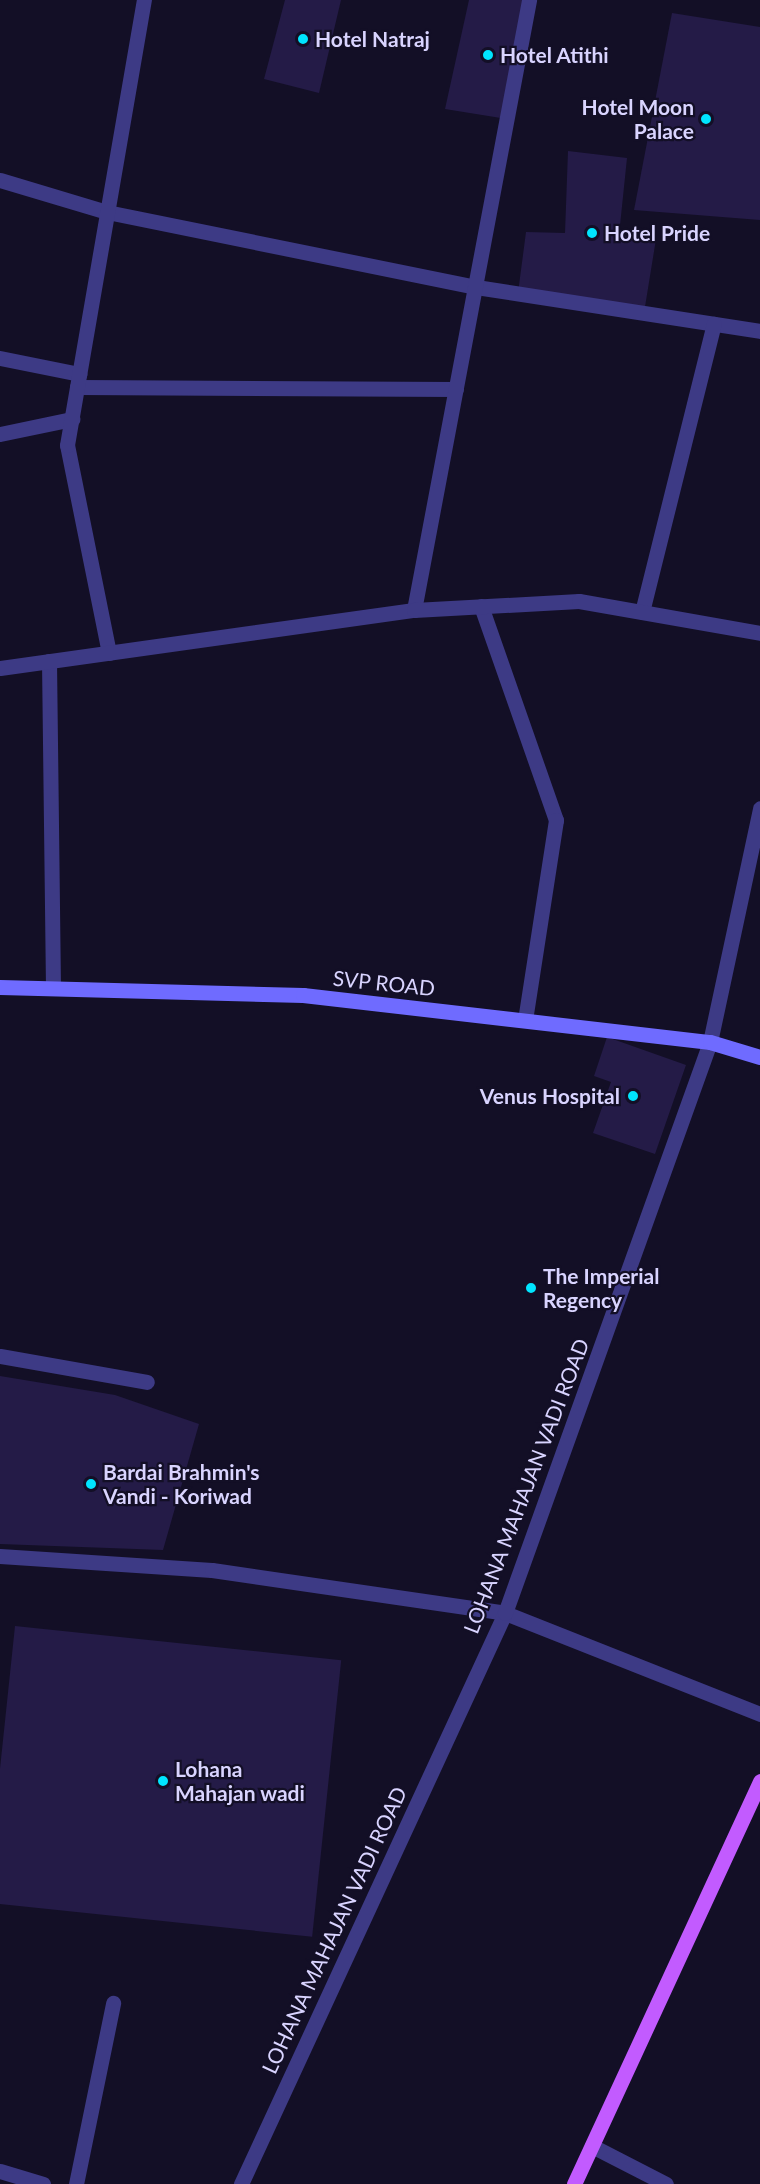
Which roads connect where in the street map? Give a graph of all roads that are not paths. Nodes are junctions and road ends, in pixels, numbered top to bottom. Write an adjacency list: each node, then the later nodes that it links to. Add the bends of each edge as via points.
1 (144, 0): 4 (street)
2 (529, 0): 5 (street)
3 (0, 180): 4 (street)
4 (106, 212): 5 (street); 9 (street)
5 (476, 286): 6 (street); 10 (street)
6 (714, 324): 7 (street); 15 (street)
7 (760, 331)
8 (0, 358): 9 (street)
9 (78, 381): 10 (street); 11 (street)
10 (456, 389): 14 (street)
11 (72, 419): 12 (street); 17 (street, via 67,445)
12 (0, 434)
13 (481, 606): 14 (street); 15 (street, via 579,601); 23 (street, via 556,820)
14 (414, 610): 17 (street)
15 (642, 612): 16 (street)
16 (760, 633)
17 (109, 653): 18 (street)
18 (49, 661): 19 (street); 22 (street)
19 (0, 668)
20 (760, 808): 24 (street, LOHANA MAHAJAN VADI ROAD)
21 (0, 987): 22 (main road, SVP ROAD)
22 (52, 988): 23 (main road, SVP ROAD, via 303,995)
23 (525, 1020): 24 (main road, SVP ROAD)
24 (710, 1042): 25 (main road, SVP ROAD); 29 (street, LOHANA MAHAJAN VADI ROAD)
25 (760, 1057)
26 (0, 1356): 27 (street)
27 (147, 1383)
28 (0, 1556): 29 (street, via 212,1570)
29 (505, 1613): 30 (street); 37 (street, LOHANA MAHAJAN VADI ROAD)
30 (760, 1714)
31 (760, 1780): 33 (main road)
32 (113, 2003): 36 (street)
33 (592, 2145): 38 (main road); 39 (street)
34 (0, 2170): 35 (street)
35 (43, 2184)
36 (76, 2184)
37 (241, 2184)
38 (574, 2184)
39 (666, 2184)

